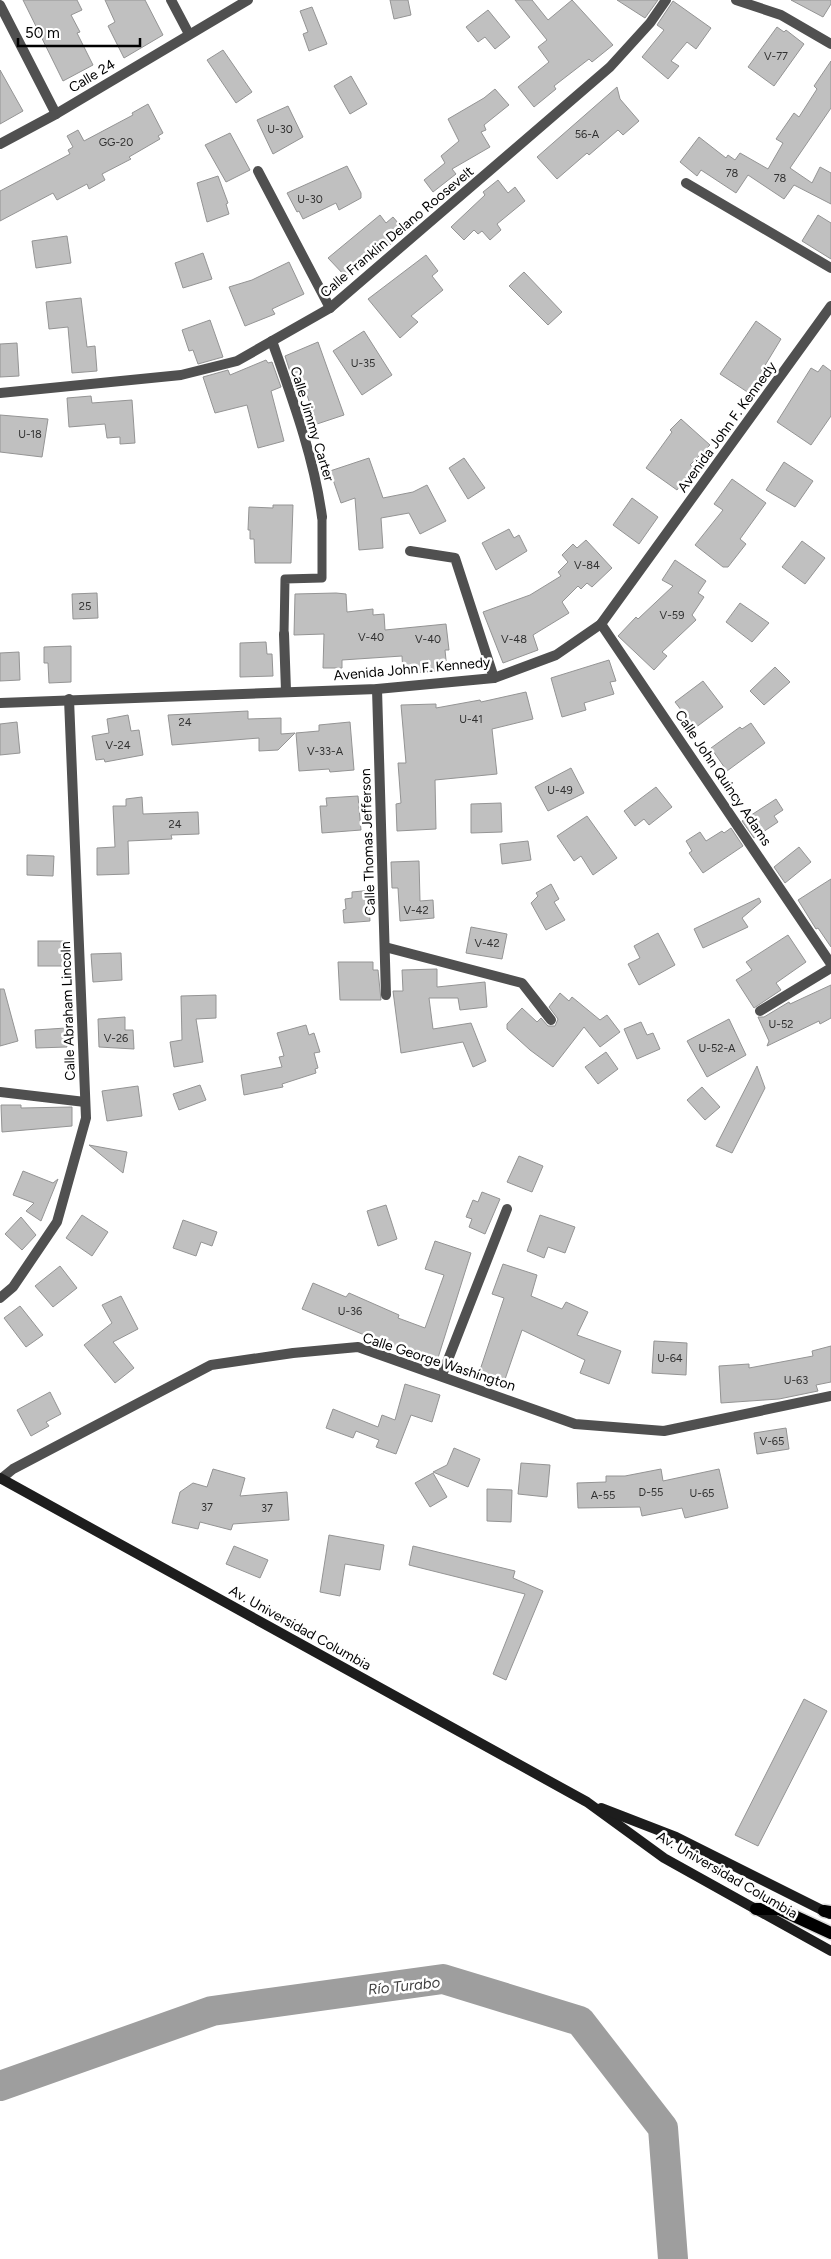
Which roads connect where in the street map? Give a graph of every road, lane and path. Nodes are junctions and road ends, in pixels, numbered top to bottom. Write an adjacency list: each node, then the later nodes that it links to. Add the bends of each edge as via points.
1 (171, 0): 6 (street)
2 (248, 0): 6 (street, Calle 24)
3 (666, 0): 14 (street, Calle Franklin Delano Roosevelt, via 610,67)
4 (736, 0): 7 (street, via 781,15)
5 (0, 5): 8 (street)
6 (189, 34): 8 (street, Calle 24)
7 (831, 44)
8 (56, 114): 9 (street, Calle 24)
9 (0, 144)
10 (258, 171): 14 (street)
11 (686, 183): 12 (street)
12 (831, 268)
13 (831, 306): 19 (street, Avenida John F. Kennedy)
14 (330, 308): 15 (street, Calle Franklin Delano Roosevelt)
15 (272, 341): 16 (street, Calle Franklin Delano Roosevelt, via 237,361 181,376); 17 (street, Calle Jimmy Carter, via 292,396 319,494)
16 (0, 392)
17 (322, 517): 20 (lane, via 322,578 285,579)
18 (410, 551): 21 (street, via 455,558)
19 (602, 624): 21 (street, Avenida John F. Kennedy, via 556,655); 27 (street, Calle John Quincy Adams)
20 (284, 634): 23 (street)
21 (494, 678): 22 (street, Avenida John F. Kennedy)
22 (377, 689): 23 (street, Avenida John F. Kennedy); 26 (street, Calle Thomas Jefferson)
23 (286, 691): 24 (street, Avenida John F. Kennedy)
24 (70, 699): 25 (street, Avenida John F. Kennedy); 33 (street, Calle Abraham Lincoln)
25 (0, 703)
26 (385, 947): 29 (street, Calle Thomas Jefferson); 31 (street, via 522,983)
27 (831, 964)
28 (831, 968): 30 (street)
29 (386, 994)
30 (760, 1011)
31 (551, 1020)
32 (0, 1092): 33 (street)
33 (85, 1102): 35 (street, Calle Abraham Lincoln, via 86,1118 58,1222 13,1287)
34 (507, 1209): 36 (street)
35 (0, 1298)
36 (442, 1375): 37 (street, Calle George Washington, via 575,1424 664,1431); 38 (street, Calle George Washington, via 358,1347 211,1366 13,1468)
37 (831, 1396)
38 (0, 1478): 39 (main road, Av. Universidad Columbia)
39 (586, 1802): 40 (main road, Av. Universidad Columbia, via 664,1858); 41 (main road, Av. Universidad Columbia, via 676,1837)
40 (756, 1909): 42 (main road, via 779,1909); 43 (main road, Av. Universidad Columbia)
41 (829, 1912)
42 (831, 1934)
43 (831, 1951)

